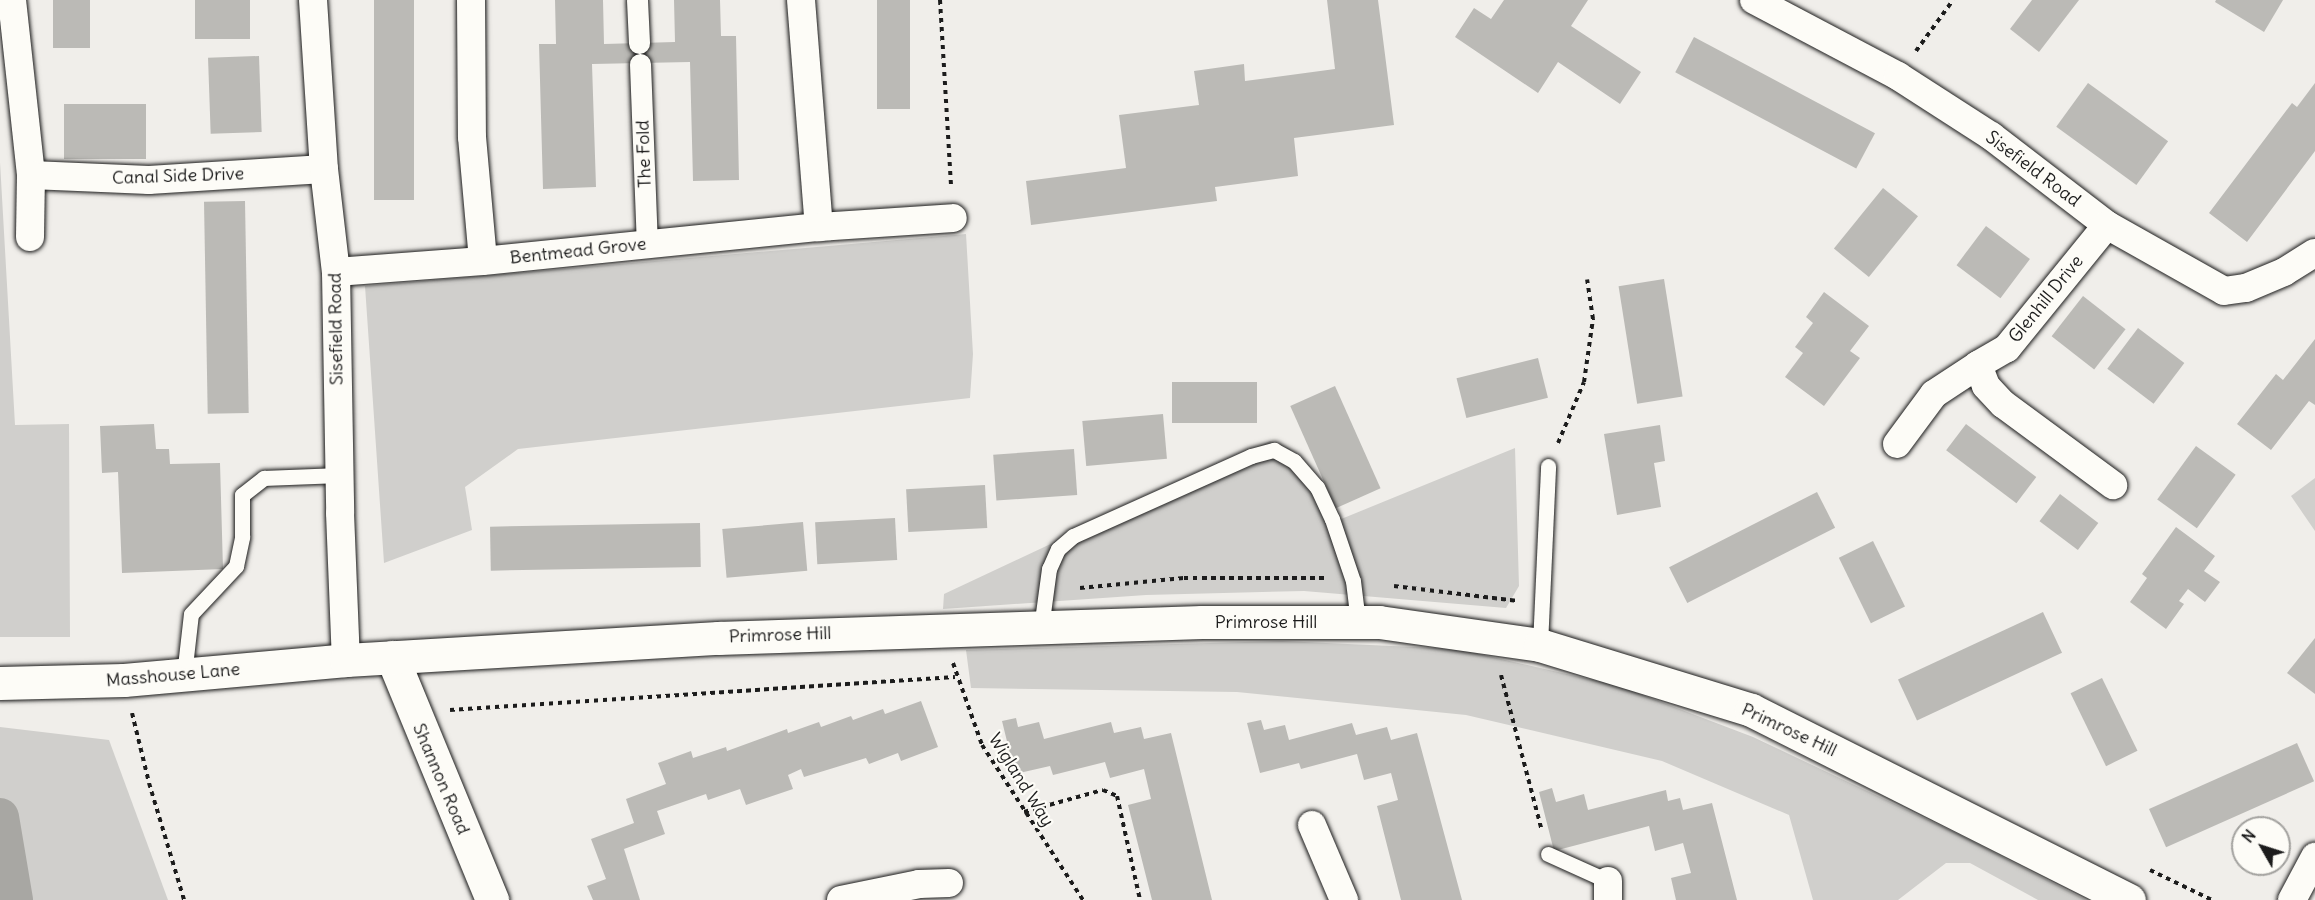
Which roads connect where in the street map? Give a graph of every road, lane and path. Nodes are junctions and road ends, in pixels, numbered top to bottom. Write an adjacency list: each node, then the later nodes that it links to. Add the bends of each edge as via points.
1 (12, 0): 11 (street)
2 (313, 0): 10 (street, Sisefield Road)
3 (471, 0): 18 (street, via 472,137)
4 (637, 0): 16 (street, The Fold)
5 (801, 0): 14 (street)
6 (940, 0): 12 (path)
7 (1754, 0): 9 (street, Sisefield Road)
8 (1953, 0): 9 (path)
9 (1898, 76): 13 (street, Sisefield Road, via 1991,136)
10 (324, 169): 11 (street, Canal Side Drive, via 149,180); 19 (street, Sisefield Road)
11 (31, 175): 15 (street)
12 (952, 218): 14 (street, Bentmead Grove)
13 (2107, 225): 17 (street, Sisefield Road, via 2224,291 2246,288); 21 (street, Glenhill Drive, via 2007,348)
14 (819, 227): 16 (street, Bentmead Grove)
15 (30, 237)
16 (647, 244): 18 (street, Bentmead Grove)
17 (2315, 253)
18 (483, 261): 19 (street, Bentmead Grove)
19 (336, 272): 24 (street, Sisefield Road)
20 (1587, 279): 23 (path, via 1593,319 1584,382)
21 (1978, 365): 22 (street, Glenhill Drive, via 1934,394); 25 (street, via 1986,387 2003,404)
22 (1897, 444)
23 (1548, 466): 30 (lane)
24 (339, 475): 32 (street, Sisefield Road); 33 (lane, via 264,478 242,495 242,537 236,566 191,614)
25 (2113, 485)
26 (1358, 622): 27 (street, Primrose Hill); 27 (lane, via 1353,580 1317,488 1294,461 1274,450 1251,456 1073,536 1058,549 1049,569); 29 (street, Primrose Hill)
27 (1041, 628): 28 (street, Primrose Hill)
28 (946, 630): 31 (street, Primrose Hill, via 718,638); 34 (path, Wigland Way)
29 (1491, 638): 30 (street, Primrose Hill); 40 (path)
30 (1540, 645): 50 (street, Primrose Hill, via 1751,710)
31 (392, 657): 32 (street, Primrose Hill); 37 (street, Shannon Road)
32 (346, 660): 33 (street, Masshouse Lane)
33 (184, 675): 35 (street, Masshouse Lane)
34 (955, 677): 37 (path); 38 (path, Wigland Way, via 982,745)
35 (124, 680): 36 (street, Masshouse Lane); 44 (path)
36 (2, 683)
37 (413, 713): 45 (street, Shannon Road)
38 (1024, 812): 47 (path, Wigland Way); 48 (path, via 1103,790 1117,796)
39 (1312, 825): 49 (street)
40 (1548, 854): 43 (lane)
41 (2315, 857): 51 (street)
42 (949, 883): 46 (street, via 919,884)
43 (1608, 891)
44 (184, 900)
45 (492, 900)
46 (841, 900)
47 (1083, 900)
48 (1140, 900)
49 (1344, 900)
50 (2129, 900)
51 (2292, 900)

